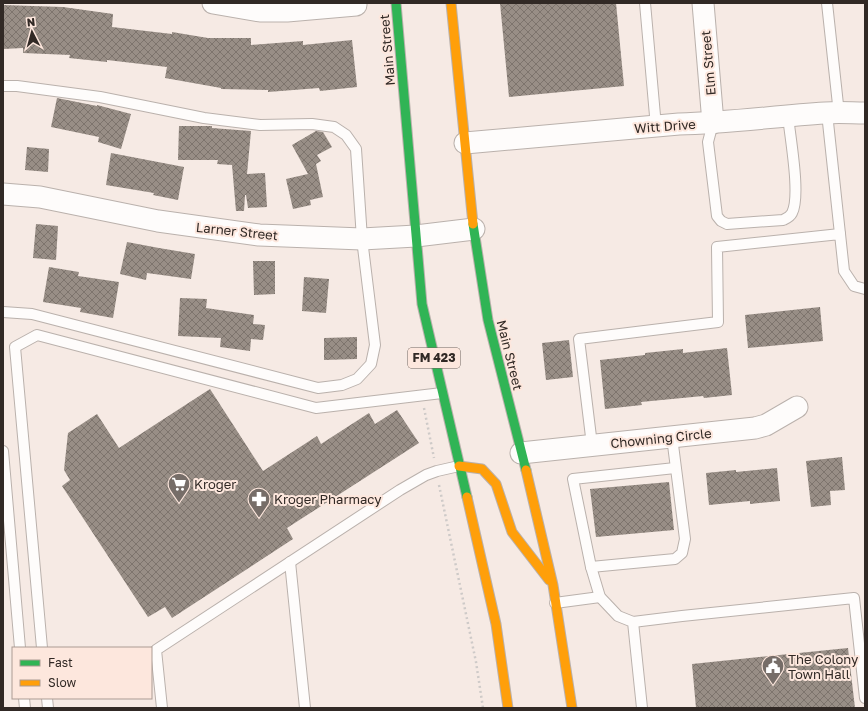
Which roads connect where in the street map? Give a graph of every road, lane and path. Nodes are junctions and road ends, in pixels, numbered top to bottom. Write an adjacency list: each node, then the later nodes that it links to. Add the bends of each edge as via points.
1 (213, 3): 7 (street, via 260,11)
2 (396, 3): 18 (main road, Main Street / FM 423)
3 (451, 3): 14 (main road, Main Street)
4 (646, 3): 13 (lane)
5 (702, 3): 12 (street, Elm Street)
6 (827, 3): 9 (lane)
7 (356, 4)
8 (3, 86): 19 (lane, via 100,97 204,118 260,124 312,124 334,127 346,135 356,149)
9 (833, 113): 10 (street, Witt Drive); 11 (street, Witt Drive); 17 (lane)
10 (865, 113)
11 (788, 116): 12 (street, Witt Drive); 12 (lane, via 796,190 793,212 783,220 727,224 717,216 708,142)
12 (714, 124): 13 (street, Witt Drive)
13 (656, 127): 14 (street, Witt Drive)
14 (465, 144): 16 (main road, Main Street)
15 (3, 194): 19 (street, Larner Street, via 40,197 158,221 259,235)
16 (474, 229): 18 (street, Larner Street); 27 (main road, Main Street, via 488,320)
17 (840, 234): 20 (lane, via 844,271 854,286); 25 (lane, via 717,247 718,322 579,338)
18 (416, 236): 19 (street, Larner Street); 22 (main road, Main Street / FM 423, via 422,304)
19 (362, 240): 21 (lane, via 375,345 371,364 357,378 342,385 318,388 32,314)
20 (865, 289)
21 (3, 312)
22 (442, 393): 28 (main road, Main Street / FM 423); 37 (lane, via 316,408 37,335 15,347)
23 (796, 407): 24 (street, Chowning Circle, via 766,425 754,428)
24 (672, 437): 25 (street, Chowning Circle); 29 (lane)
25 (592, 445): 27 (street, Chowning Circle)
26 (3, 451): 36 (lane)
27 (521, 453): 32 (main road, Main Street)
28 (459, 466): 30 (lane, via 426,475); 32 (main road, via 482,469 496,484 512,532); 41 (main road, Main Street / FM 423, via 496,624)
29 (675, 468): 31 (lane, via 685,539 682,552 675,559); 31 (lane, via 573,479)
30 (290, 562): 39 (lane, via 156,650); 40 (lane)
31 (591, 567): 33 (lane)
32 (553, 585): 34 (main road, Main Street)
33 (600, 597): 34 (lane); 35 (lane, via 618,616)
34 (556, 603): 42 (main road, Main Street)
35 (633, 622): 38 (lane, via 854,598); 43 (lane)
36 (20, 647)
37 (42, 647)
38 (865, 698)
39 (162, 708)
40 (305, 708)
41 (508, 708)
42 (572, 708)
43 (642, 708)

